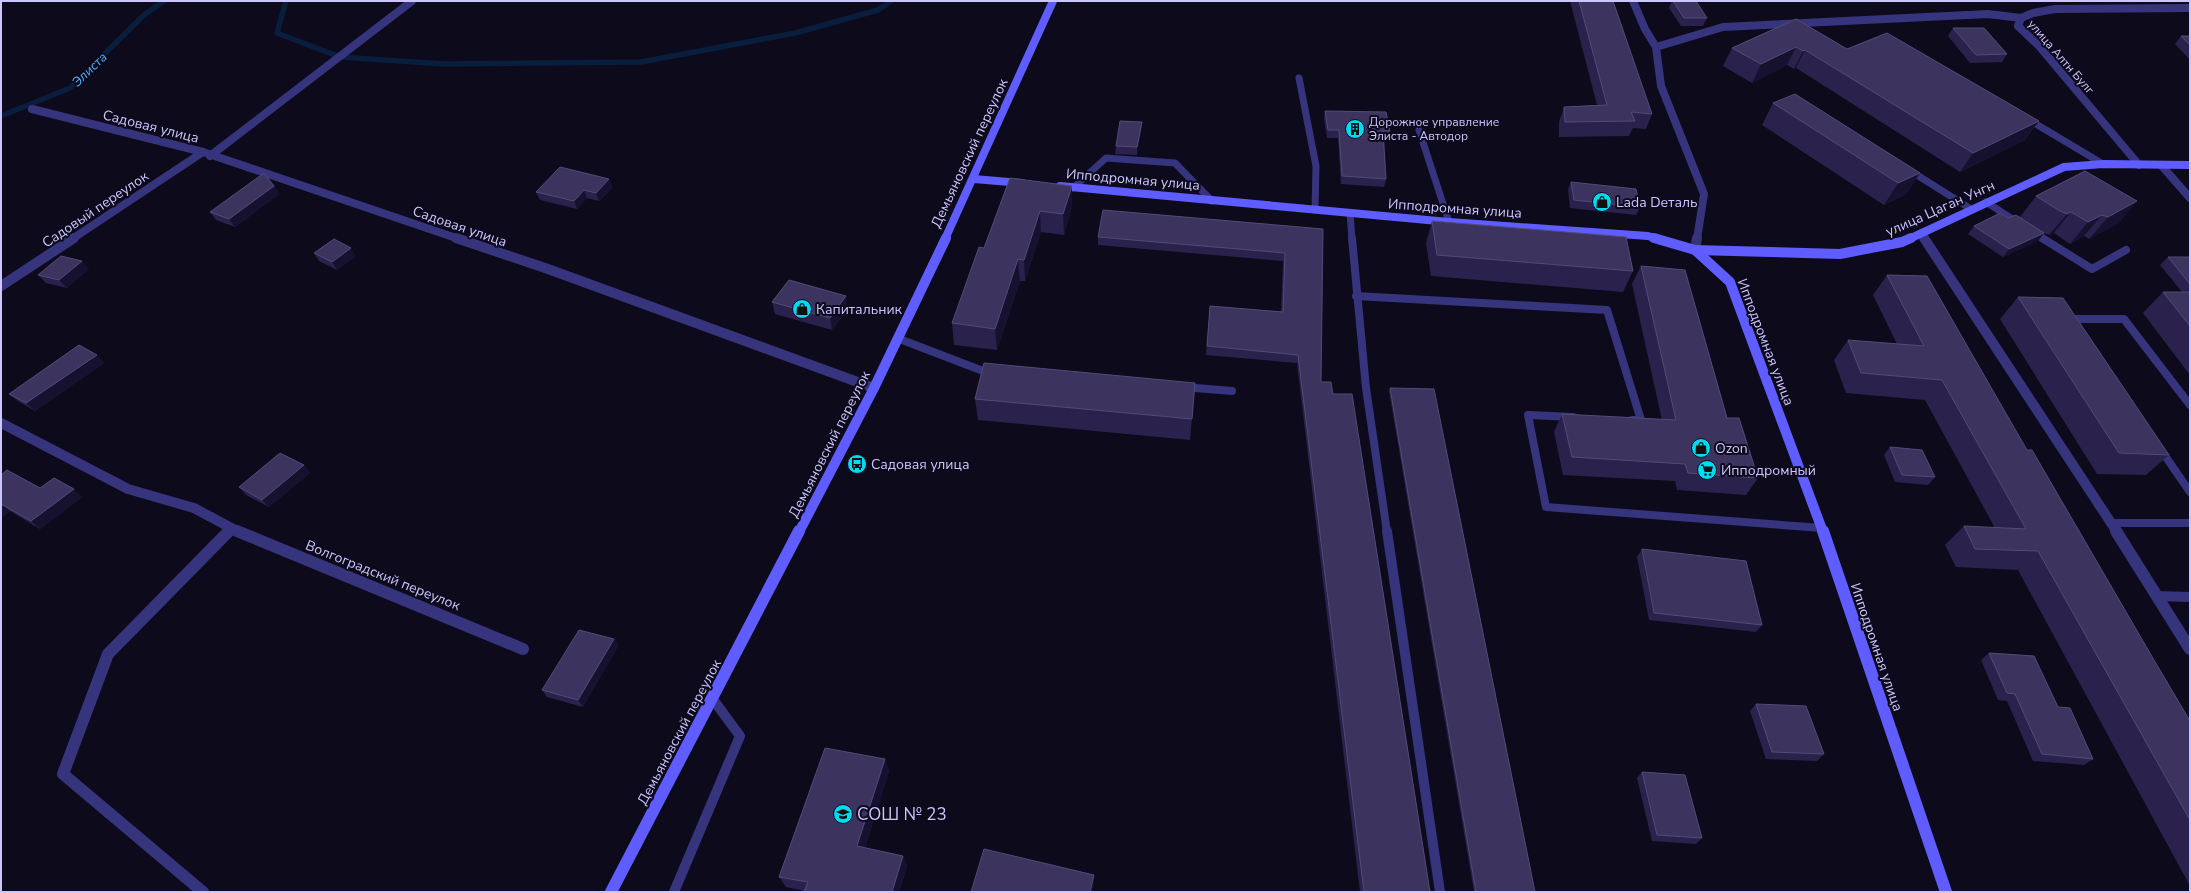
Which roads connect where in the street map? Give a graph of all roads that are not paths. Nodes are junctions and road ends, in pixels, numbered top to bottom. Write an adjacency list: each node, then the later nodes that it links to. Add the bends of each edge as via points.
1 (412, 1): 11 (street, Садовый переулок)
2 (1053, 1): 17 (main road, Демьяновский переулок)
3 (1633, 1): 6 (street)
4 (2190, 8): 5 (street, улица Алтн Булг, via 2055,9)
5 (2022, 18): 6 (street, via 1988,14 1723,27); 13 (street, улица Алтн Булг, via 2018,26 2039,46)
6 (1656, 47): 29 (street, via 1661,86 1704,194)
7 (1300, 78): 25 (lane, via 1316,166)
8 (32, 110): 11 (street, Садовая улица)
9 (2022, 115): 12 (lane)
10 (1419, 130): 27 (lane)
11 (206, 154): 31 (street, Садовый переулок); 37 (street, Садовая улица, via 548,269)
12 (2104, 164): 13 (main road, улица Цаган Унгн); 23 (main road, улица Цаган Унгн, via 2064,167)
13 (2139, 165): 14 (main road, улица Цаган Унгн)
14 (2161, 165): 15 (main road, улица Цаган Унгн); 21 (street)
15 (2190, 165)
16 (1904, 168): 24 (lane)
17 (974, 179): 18 (main road); 34 (main road, Демьяновский переулок)
18 (1035, 184)
19 (1050, 186): 20 (main road, Ипподромная улица)
20 (1073, 188): 22 (main road, Ипподромная улица); 22 (lane, via 1106,158 1175,163)
21 (2190, 198)
22 (1212, 201): 25 (main road, Ипподромная улица)
23 (1986, 202): 24 (main road, улица Цаган Унгн); 30 (lane, via 2092,268)
24 (1971, 209): 28 (main road, улица Цаган Унгн)
25 (1315, 210): 26 (main road, Ипподромная улица)
26 (1350, 213): 27 (main road, Ипподромная улица); 32 (lane)
27 (1449, 222): 29 (main road, Ипподромная улица, via 1648,236)
28 (1922, 232): 29 (main road, улица Цаган Унгн, via 1902,242 1840,254); 45 (street)
29 (1695, 250): 47 (main road, Ипподромная улица, via 1730,282)
30 (2126, 250)
31 (1, 286)
32 (1356, 296): 41 (lane, via 1608,310 1641,420); 57 (lane, via 1366,388)
33 (2081, 332): 39 (lane, via 2072,319 2124,319)
34 (897, 338): 35 (lane, via 984,371); 37 (main road, Демьяновский переулок)
35 (999, 372)
36 (1177, 387): 38 (lane)
37 (874, 388): 53 (main road, Демьяновский переулок)
38 (1232, 391)
39 (2190, 405)
40 (1581, 418): 47 (lane, via 1528,415 1546,507)
41 (1626, 420)
42 (1, 423): 48 (street, Волгоградский переулок, via 128,489 194,508)
43 (2155, 441): 44 (lane)
44 (2190, 492)
45 (2111, 523): 46 (lane); 49 (street)
46 (2190, 523)
47 (1822, 528): 58 (main road, Ипподромная улица)
48 (231, 529): 51 (street, Волгоградский переулок); 54 (street, via 108,654 63,774)
49 (2157, 596): 50 (lane); 52 (street)
50 (2190, 597)
51 (523, 649)
52 (2190, 649)
53 (712, 698): 55 (main road, Демьяновский переулок); 56 (lane, via 740,736)
54 (203, 892)
55 (611, 892)
56 (674, 892)
57 (1440, 892)
58 (1946, 892)

